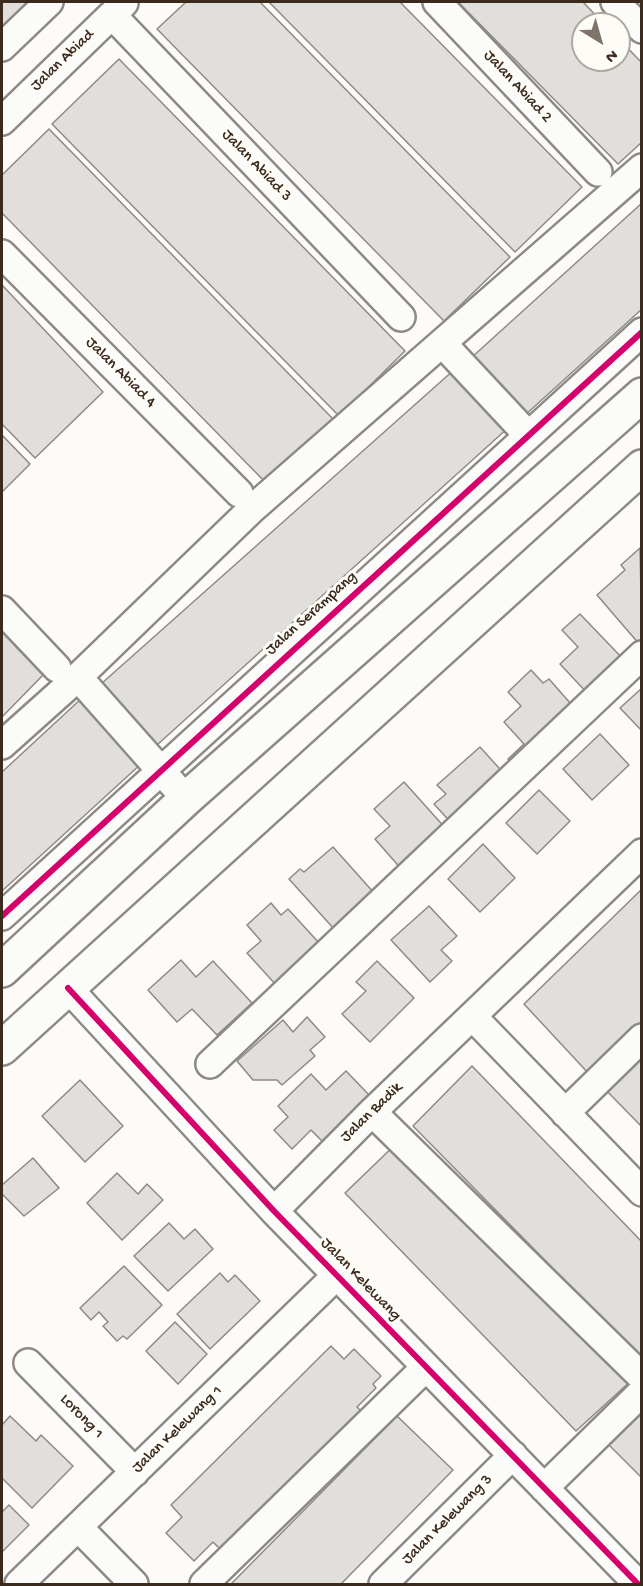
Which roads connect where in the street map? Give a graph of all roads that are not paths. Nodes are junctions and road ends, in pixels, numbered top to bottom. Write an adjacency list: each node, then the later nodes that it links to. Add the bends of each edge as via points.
1 (49, 2): 6 (street)
2 (437, 2): 9 (street, Jalan Abiad 2)
3 (615, 2): 5 (street)
4 (118, 8): 7 (street, Jalan Abiad); 11 (street, Jalan Abiad 3)
5 (642, 29)
6 (2, 47)
7 (2, 121)
8 (642, 168): 13 (street)
9 (598, 172)
10 (2, 254): 17 (street, Jalan Abiad 4)
11 (401, 317)
12 (642, 332): 15 (street, Jalan Serampang)
13 (442, 343): 15 (street); 20 (street)
14 (642, 395): 23 (main road)
15 (528, 435): 22 (street, Jalan Serampang)
16 (639, 475): 27 (main road)
17 (238, 493)
18 (2, 610): 20 (street)
19 (642, 655): 31 (street)
20 (67, 673): 21 (street); 22 (street)
21 (2, 745)
22 (160, 771): 23 (street); 25 (street, Jalan Serampang)
23 (186, 799): 26 (main road)
24 (642, 853): 28 (street, Jalan Badik)
25 (2, 916)
26 (2, 970)
27 (68, 988): 30 (main road); 35 (street, Jalan Kelewang)
28 (473, 1017): 32 (street, Jalan Badik); 33 (street)
29 (642, 1038): 33 (street)
30 (2, 1048)
31 (210, 1064)
32 (372, 1112): 35 (street, Jalan Badik); 39 (street)
33 (565, 1113): 34 (street)
34 (642, 1192)
35 (274, 1211): 36 (street, Jalan Kelewang)
36 (337, 1275): 38 (street, Jalan Kelewang); 42 (street, Jalan Kelewang 1)
37 (28, 1363): 42 (street, Lorong 1)
38 (426, 1367): 41 (street, Jalan Kelewang); 49 (street)
39 (642, 1377)
40 (642, 1392): 43 (street)
41 (513, 1455): 43 (street, Jalan Kelewang); 46 (street, Jalan Kelewang 3)
42 (135, 1472): 44 (street, Jalan Kelewang 1)
43 (544, 1488): 45 (street, Jalan Kelewang)
44 (78, 1527): 47 (street, Jalan Kelewang 1); 48 (street)
45 (629, 1564): 50 (street, Jalan Kelewang)
46 (400, 1579)
47 (19, 1584)
48 (134, 1584)
49 (204, 1584)
50 (638, 1584)

